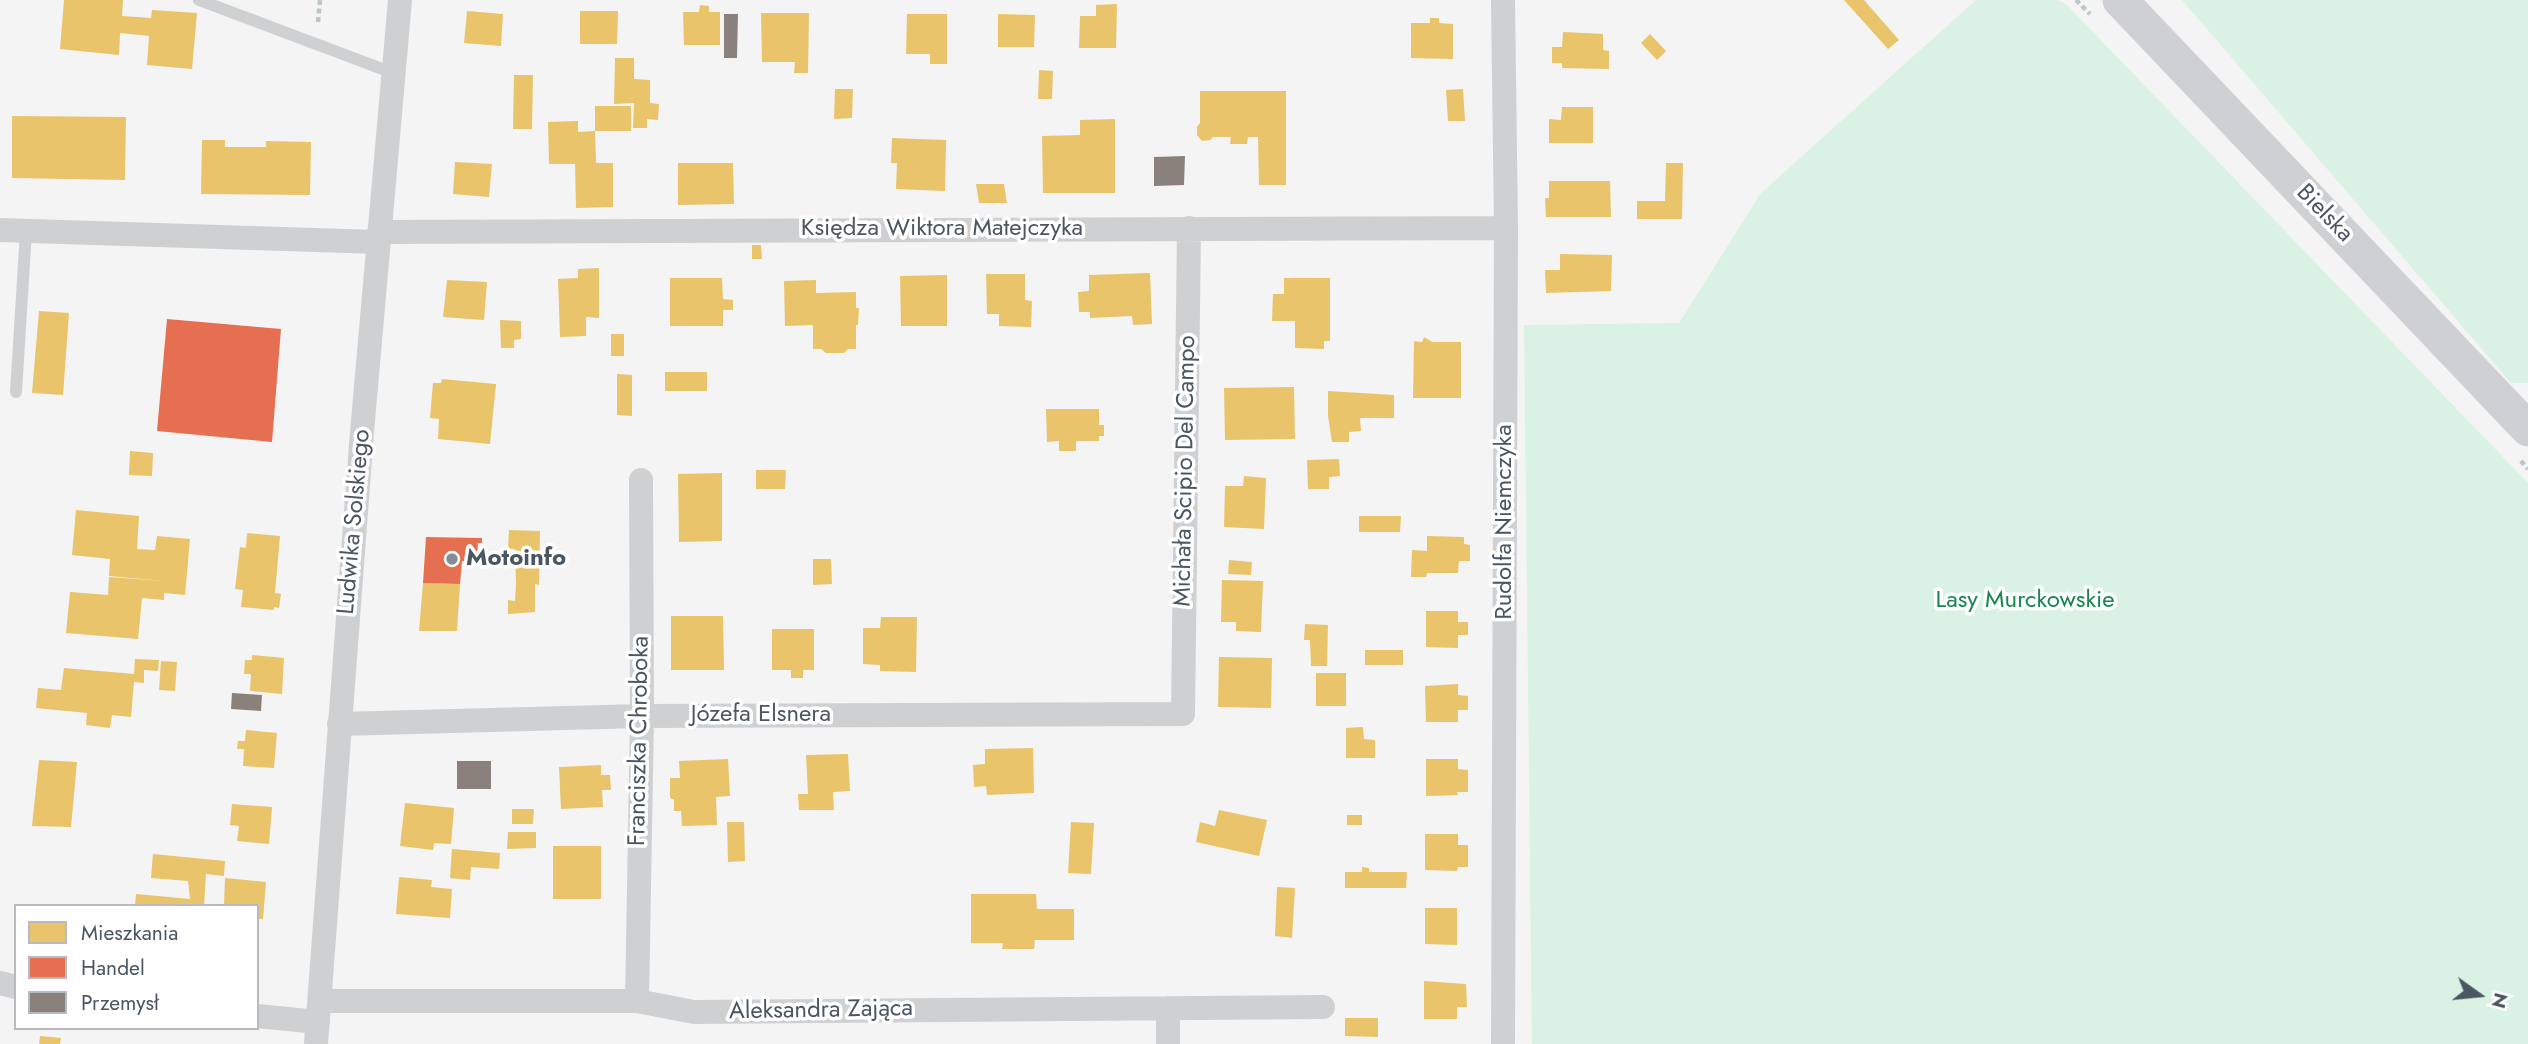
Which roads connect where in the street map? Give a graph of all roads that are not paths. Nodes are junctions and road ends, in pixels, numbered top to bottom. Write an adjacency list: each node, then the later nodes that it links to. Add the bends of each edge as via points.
1 (199, 0): 5 (lane)
2 (400, 0): 5 (street, Ludwika Solskiego)
3 (1503, 0): 7 (street, Rudolfa Niemczyka)
4 (2120, 0): 12 (street, Bielska)
5 (393, 73): 10 (street, Ludwika Solskiego)
6 (1189, 228): 7 (street, Księdza Wiktora Matejczyka); 10 (street, Księdza Wiktora Matejczyka); 14 (street, Michała Scipio Del Campo)
7 (1506, 228): 23 (street, Rudolfa Niemczyka)
8 (0, 230): 9 (street, Księdza Wiktora Matejczyka)
9 (26, 231): 10 (street, Księdza Wiktora Matejczyka); 11 (lane)
10 (379, 237): 16 (street, Ludwika Solskiego)
11 (16, 392)
12 (2524, 419)
13 (641, 481): 15 (street, Franciszka Chroboka)
14 (1183, 713): 15 (street, Józefa Elsnera)
15 (642, 716): 16 (street, Józefa Elsnera); 17 (street, Franciszka Chroboka)
16 (340, 724): 21 (street, Ludwika Solskiego)
17 (637, 1001): 19 (street, Aleksandra Zająca, via 694,1013); 21 (street, Aleksandra Zająca)
18 (1323, 1007): 19 (street, Aleksandra Zająca)
19 (1168, 1008): 22 (street)
20 (259, 1016): 21 (street, Aleksandra Zająca)
21 (318, 1022)
22 (1168, 1044)
23 (1503, 1044)

